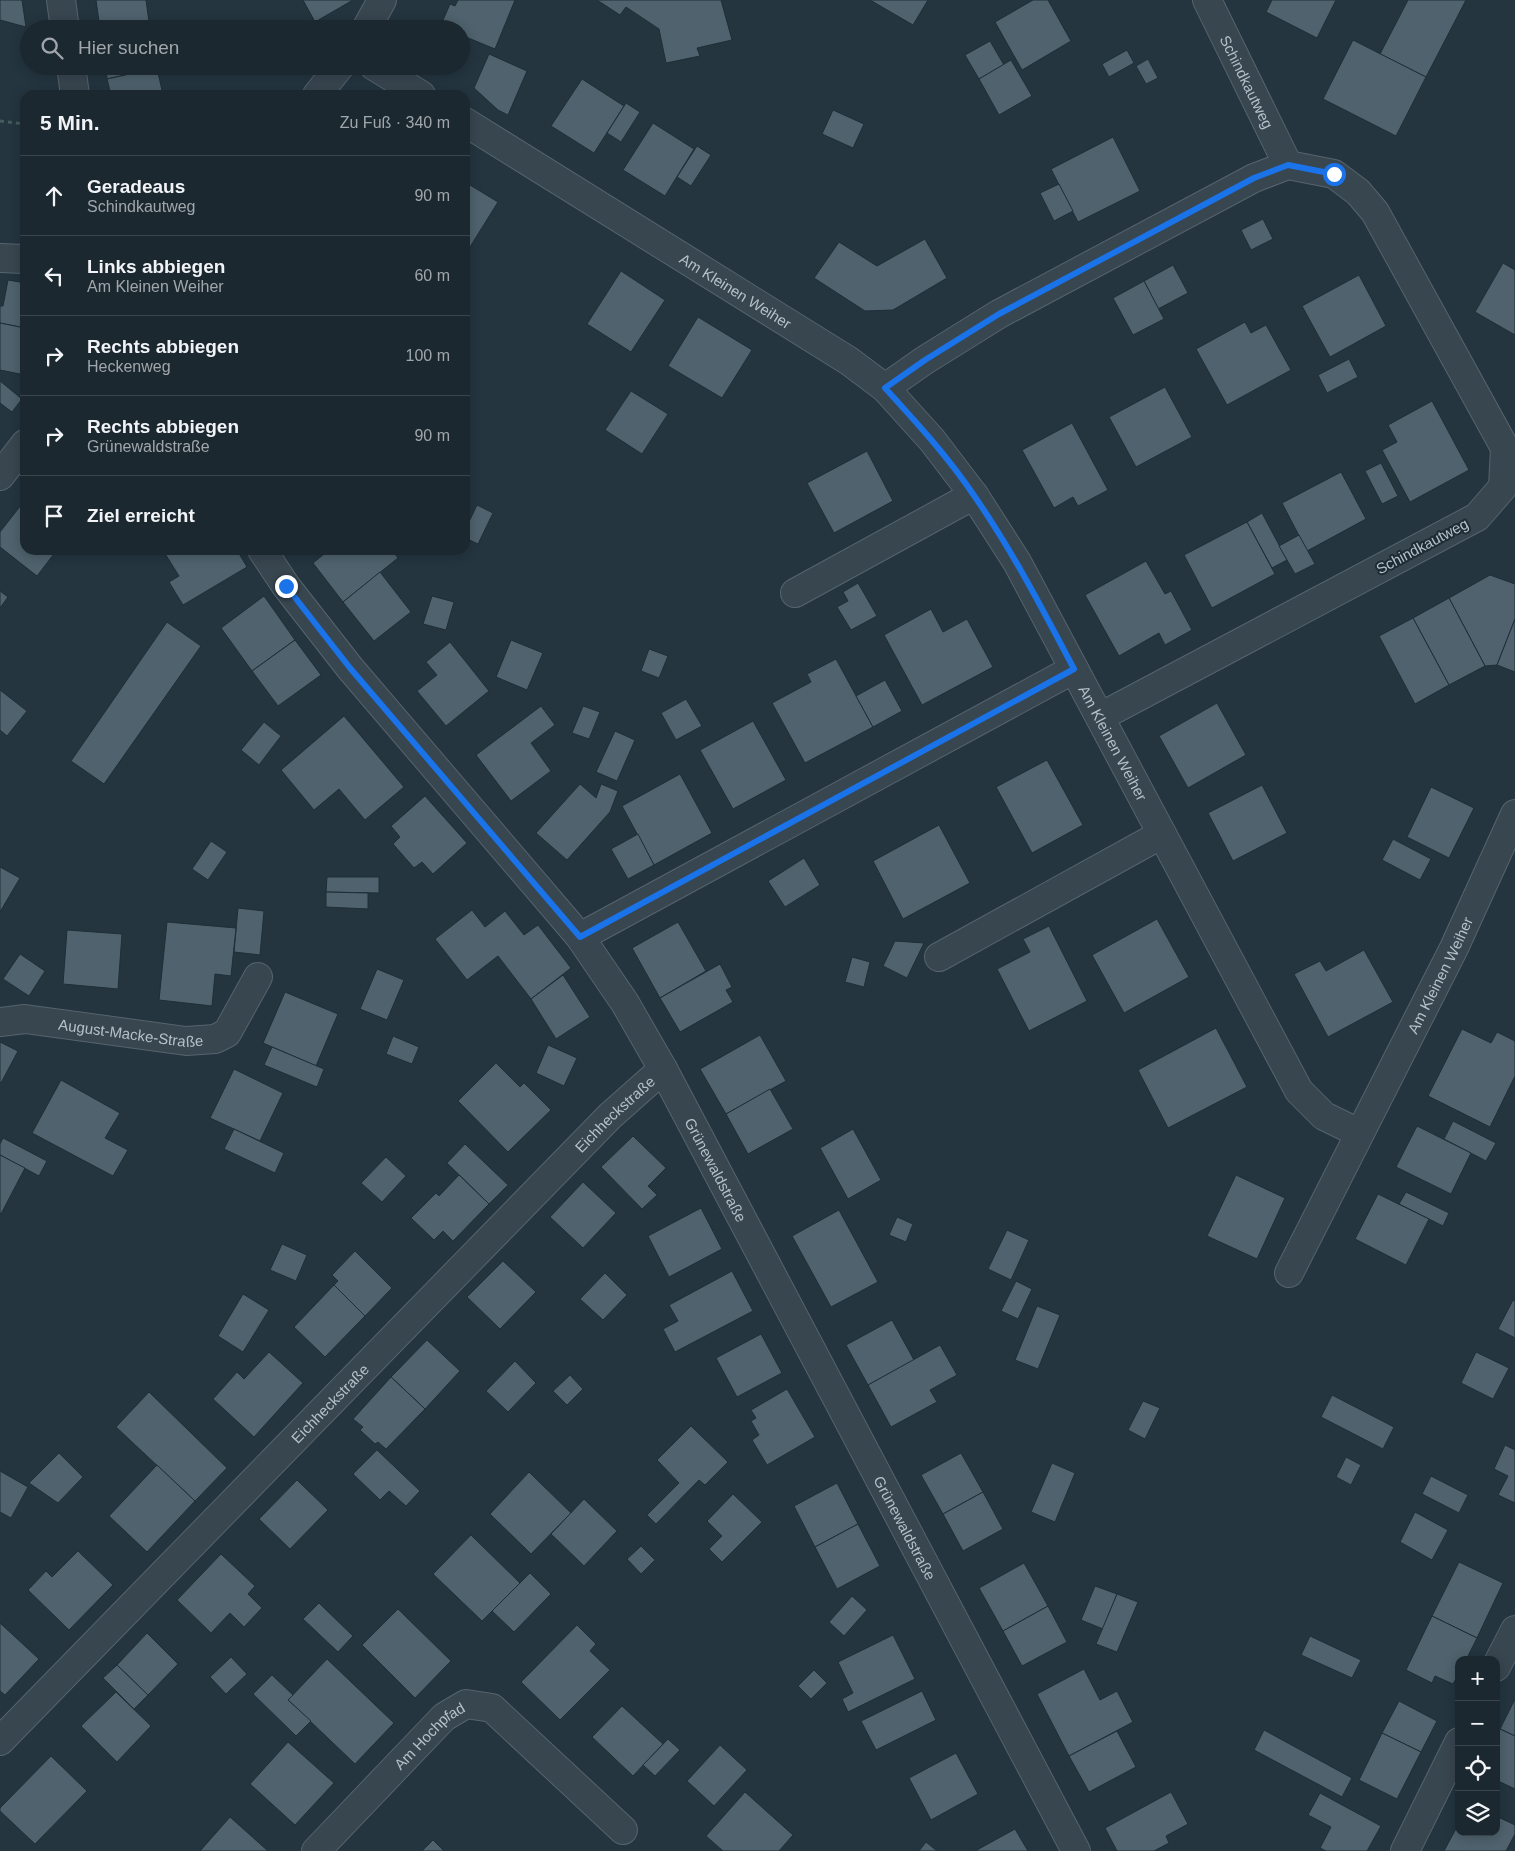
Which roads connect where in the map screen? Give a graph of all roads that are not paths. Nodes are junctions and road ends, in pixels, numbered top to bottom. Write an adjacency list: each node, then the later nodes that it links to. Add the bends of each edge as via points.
1 (61, 0): 4 (street)
2 (382, 0): 5 (street)
3 (1207, 0): 13 (street, Schindkautweg)
4 (64, 20)
5 (371, 20)
6 (72, 75): 9 (street)
7 (333, 75): 10 (street)
8 (389, 75): 11 (street)
9 (74, 90)
10 (321, 90)
11 (413, 90)
12 (470, 125): 16 (street, Am Kleinen Weiher, via 849,361)
13 (1288, 165): 16 (street, via 1254,178 999,314); 23 (street, Schindkautweg, via 1334,174 1358,192 1374,212 1505,448 1503,487 1477,517)
14 (0, 258): 15 (street)
15 (20, 259)
16 (885, 388): 19 (street, Am Kleinen Weiher, via 932,440)
17 (20, 450): 18 (street)
18 (0, 476)
19 (974, 495): 21 (street); 22 (street, Am Kleinen Weiher, via 1017,562)
20 (265, 555): 26 (street, Grünewaldstraße, via 350,668)
21 (795, 593)
22 (1074, 669): 23 (street, Am Kleinen Weiher); 26 (street)
23 (1100, 717): 25 (street, Am Kleinen Weiher)
24 (1515, 814): 31 (street, Am Kleinen Weiher, via 1454,948)
25 (1162, 834): 27 (street); 31 (street, Am Kleinen Weiher, via 1298,1091 1324,1116)
26 (580, 937): 30 (street, Grünewaldstraße, via 625,1003)
27 (939, 957)
28 (258, 977): 29 (street, August-Macke-Straße, via 228,1033 215,1039 186,1041 25,1019)
29 (0, 1022)
30 (663, 1069): 35 (street, Eichheckstraße, via 610,1116); 39 (street, Grünewaldstraße)
31 (1359, 1133): 32 (street, Am Kleinen Weiher)
32 (1289, 1273)
33 (1515, 1630): 34 (street)
34 (1500, 1659)
35 (0, 1741)
36 (1457, 1746): 40 (street)
37 (623, 1830): 38 (street, Am Hochpfad, via 492,1708 466,1704 444,1717)
38 (316, 1851)
39 (1076, 1851)
40 (1404, 1851)

